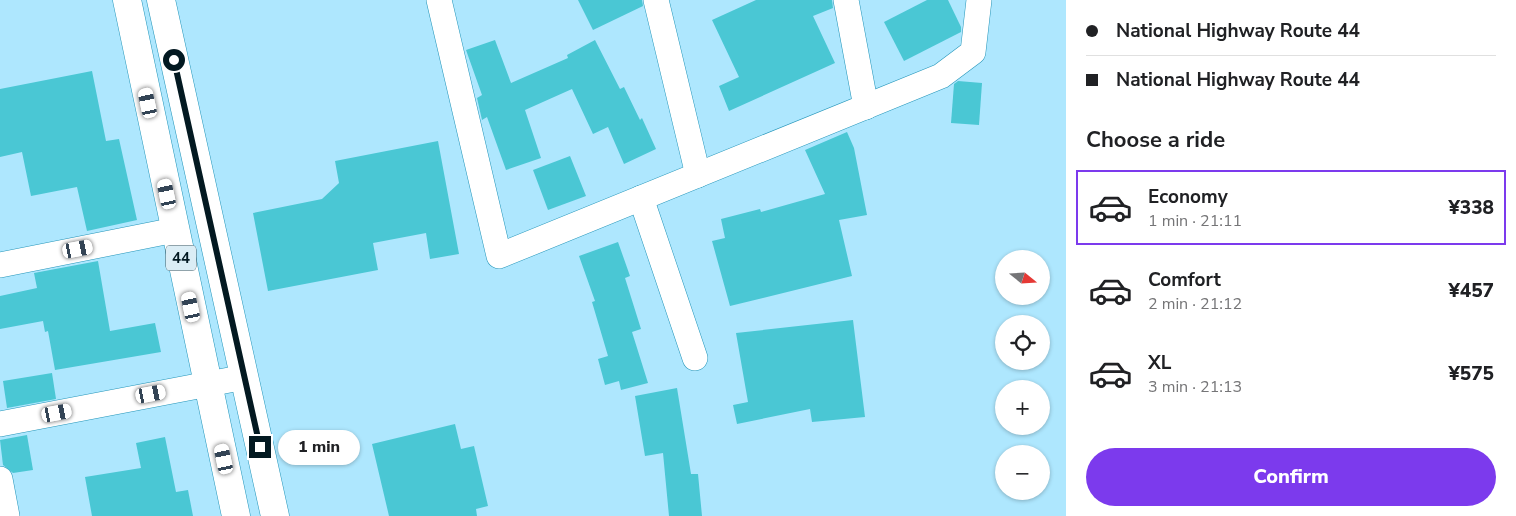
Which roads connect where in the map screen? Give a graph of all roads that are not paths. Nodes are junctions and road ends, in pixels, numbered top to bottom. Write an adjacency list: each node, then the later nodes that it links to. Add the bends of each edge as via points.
1 (127, 0): 10 (highway, 44)
2 (161, 0): 13 (highway, 44)
3 (439, 0): 9 (street, via 499,256)
4 (656, 0): 8 (street)
5 (846, 0): 7 (street)
6 (978, 0): 7 (street, via 973,52 941,76)
7 (866, 107): 8 (street)
8 (698, 175): 9 (street)
9 (641, 198): 12 (street)
10 (175, 230): 11 (street); 14 (highway, 44)
11 (0, 265)
12 (695, 358)
13 (245, 377): 14 (street); 19 (highway, 44)
14 (208, 383): 15 (street); 18 (highway, 44)
15 (0, 424)
16 (0, 479): 17 (street)
17 (7, 516)
18 (236, 516)
19 (275, 516)

